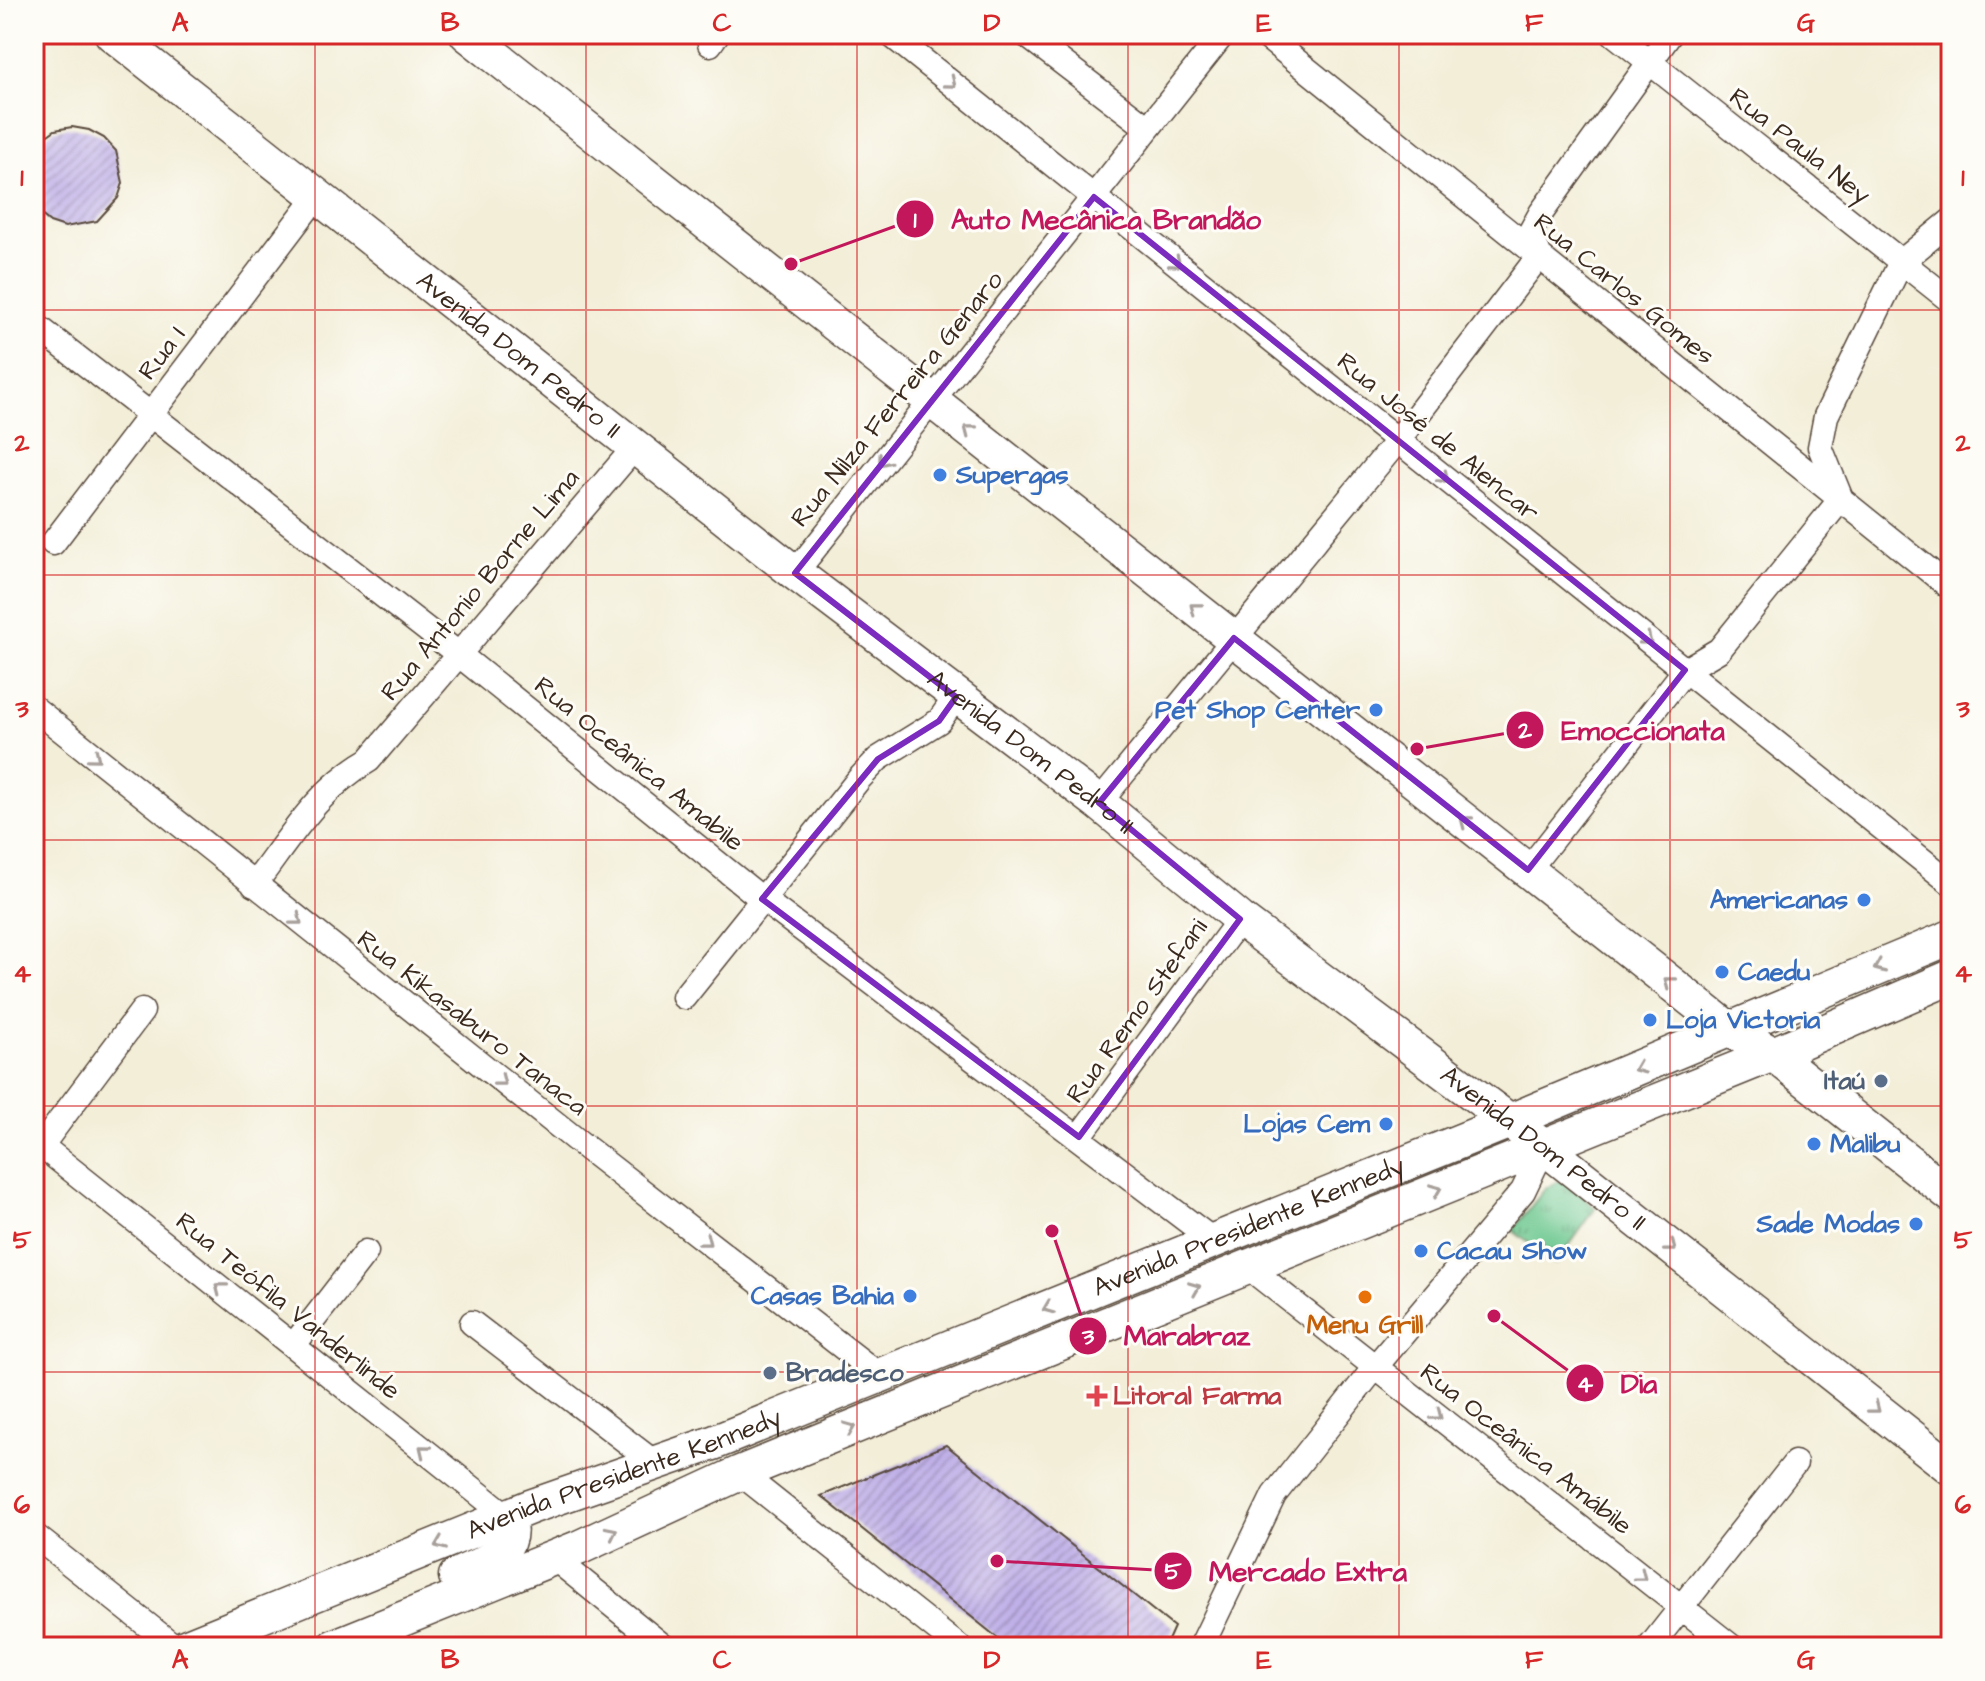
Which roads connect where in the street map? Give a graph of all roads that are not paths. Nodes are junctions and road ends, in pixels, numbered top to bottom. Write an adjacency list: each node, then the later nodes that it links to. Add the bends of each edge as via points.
1 (112, 34): 11 (street, Avenida Dom Pedro II)
2 (467, 34): 18 (street)
3 (890, 34): 12 (street, Rua José de Alencar, one-way to 12)
4 (1025, 34): 10 (street)
5 (1223, 34): 10 (street, Rua Nilza Ferreira Genaro)
6 (1263, 34): 14 (street, Rua Carlos Gomes)
7 (1614, 34): 9 (street, Rua Paula Ney)
8 (1670, 34): 9 (street)
9 (1647, 60): 14 (street, via 1531,231); 15 (street, Rua Paula Ney)
10 (1148, 128): 12 (street, Rua Nilza Ferreira Genaro)
11 (316, 197): 19 (street, Rua I); 21 (street, Avenida Dom Pedro II)
12 (1094, 197): 18 (street, Rua Nilza Ferreira Genaro); 20 (street, Rua José de Alencar, one-way to 20)
13 (1951, 221): 15 (street)
14 (1539, 256): 20 (street); 22 (street, Rua Carlos Gomes)
15 (1901, 262): 16 (street, Rua Paula Ney); 22 (street, via 1826,416 1820,447)
16 (1951, 301)
17 (34, 324): 19 (street, Rua Oceânica Amabile)
18 (932, 400): 24 (street, Rua Nilza Ferreira Genaro, one-way to 24); 26 (street, one-way to 18)
19 (150, 416): 23 (street, Rua I); 27 (street, Rua Oceânica Amabile)
20 (1398, 440): 26 (street); 28 (street, Rua José de Alencar, one-way to 28)
21 (635, 447): 24 (street, Avenida Dom Pedro II); 27 (street, Rua Antonio Borne Lima)
22 (1841, 499): 25 (street, Rua Carlos Gomes); 28 (street, via 1719,650)
23 (53, 543)
24 (795, 573): 29 (street, Avenida Dom Pedro II)
25 (1951, 588)
26 (1234, 638): 31 (street); 32 (street, one-way to 26)
27 (457, 653): 34 (street, Rua Antonio Borne Lima, via 369,760 324,793); 35 (street, Rua Oceânica Amabile)
28 (1685, 670): 32 (street); 33 (street, Rua José de Alencar)
29 (956, 697): 31 (street, Avenida Dom Pedro II); 35 (street, via 939,721 878,759)
30 (34, 708): 34 (street, Rua Kikasaburo Tanaca, one-way to 34)
31 (1099, 803): 36 (street, Avenida Dom Pedro II)
32 (1528, 870): 41 (street, one-way to 32)
33 (1951, 883)
34 (254, 885): 54 (street, Rua Kikasaburo Tanaca, one-way to 54)
35 (762, 899): 39 (street); 44 (street, Rua Oceânica Amabile)
36 (1240, 919): 43 (street, Avenida Dom Pedro II); 44 (street, Rua Remo Stefani)
37 (1951, 937): 41 (street, Avenida Presidente Kennedy, one-way to 41)
38 (1951, 977): 42 (street, Avenida Presidente Kennedy)
39 (684, 997)
40 (142, 1011): 45 (street)
41 (1730, 1030): 42 (street); 43 (street, Avenida Presidente Kennedy, one-way to 43)
42 (1773, 1054): 46 (street, Avenida Presidente Kennedy); 47 (street)
43 (1510, 1121): 46 (street, Avenida Dom Pedro II); 48 (street, Avenida Presidente Kennedy)
44 (1079, 1137): 48 (street, Rua Oceânica Amabile)
45 (38, 1143): 52 (street, Rua Teófila Vanderlinde, one-way to 45)
46 (1544, 1147): 50 (street, Avenida Presidente Kennedy, one-way to 46); 53 (street, via 1523,1191); 57 (street, Avenida Dom Pedro II, one-way to 57)
47 (1951, 1195)
48 (1214, 1241): 54 (street, Avenida Presidente Kennedy, one-way to 54)
49 (366, 1252): 52 (street)
50 (1248, 1267): 53 (street, Rua Oceânica Amábile); 58 (street, Avenida Presidente Kennedy, one-way to 50)
51 (472, 1323): 56 (street)
52 (293, 1346): 59 (street, Rua Teófila Vanderlinde, one-way to 52)
53 (1376, 1366): 63 (street, Rua Oceânica Amábile, one-way to 63); 71 (street, via 1274,1495)
54 (880, 1376): 56 (street, Avenida Presidente Kennedy)
55 (1795, 1463): 63 (street)
56 (656, 1464): 59 (street, Avenida Presidente Kennedy)
57 (1951, 1468)
58 (740, 1473): 61 (street, Avenida Presidente Kennedy, one-way to 58); 70 (street)
59 (507, 1516): 62 (street, Avenida Presidente Kennedy, one-way to 62); 64 (street, via 511,1535 501,1553 405,1601)
60 (34, 1535): 66 (street)
61 (554, 1558): 64 (street, Avenida Presidente Kennedy); 65 (street)
62 (384, 1567): 67 (street, Avenida Presidente Kennedy); 68 (street, via 330,1607)
63 (1681, 1607): 72 (street); 73 (street, Rua Oceânica Amábile)
64 (395, 1622): 69 (street, Avenida Presidente Kennedy)
65 (650, 1643)
66 (175, 1647)
67 (185, 1647)
68 (246, 1647)
69 (333, 1647)
70 (959, 1647)
71 (1201, 1647)
72 (1650, 1647)
73 (1732, 1647)

